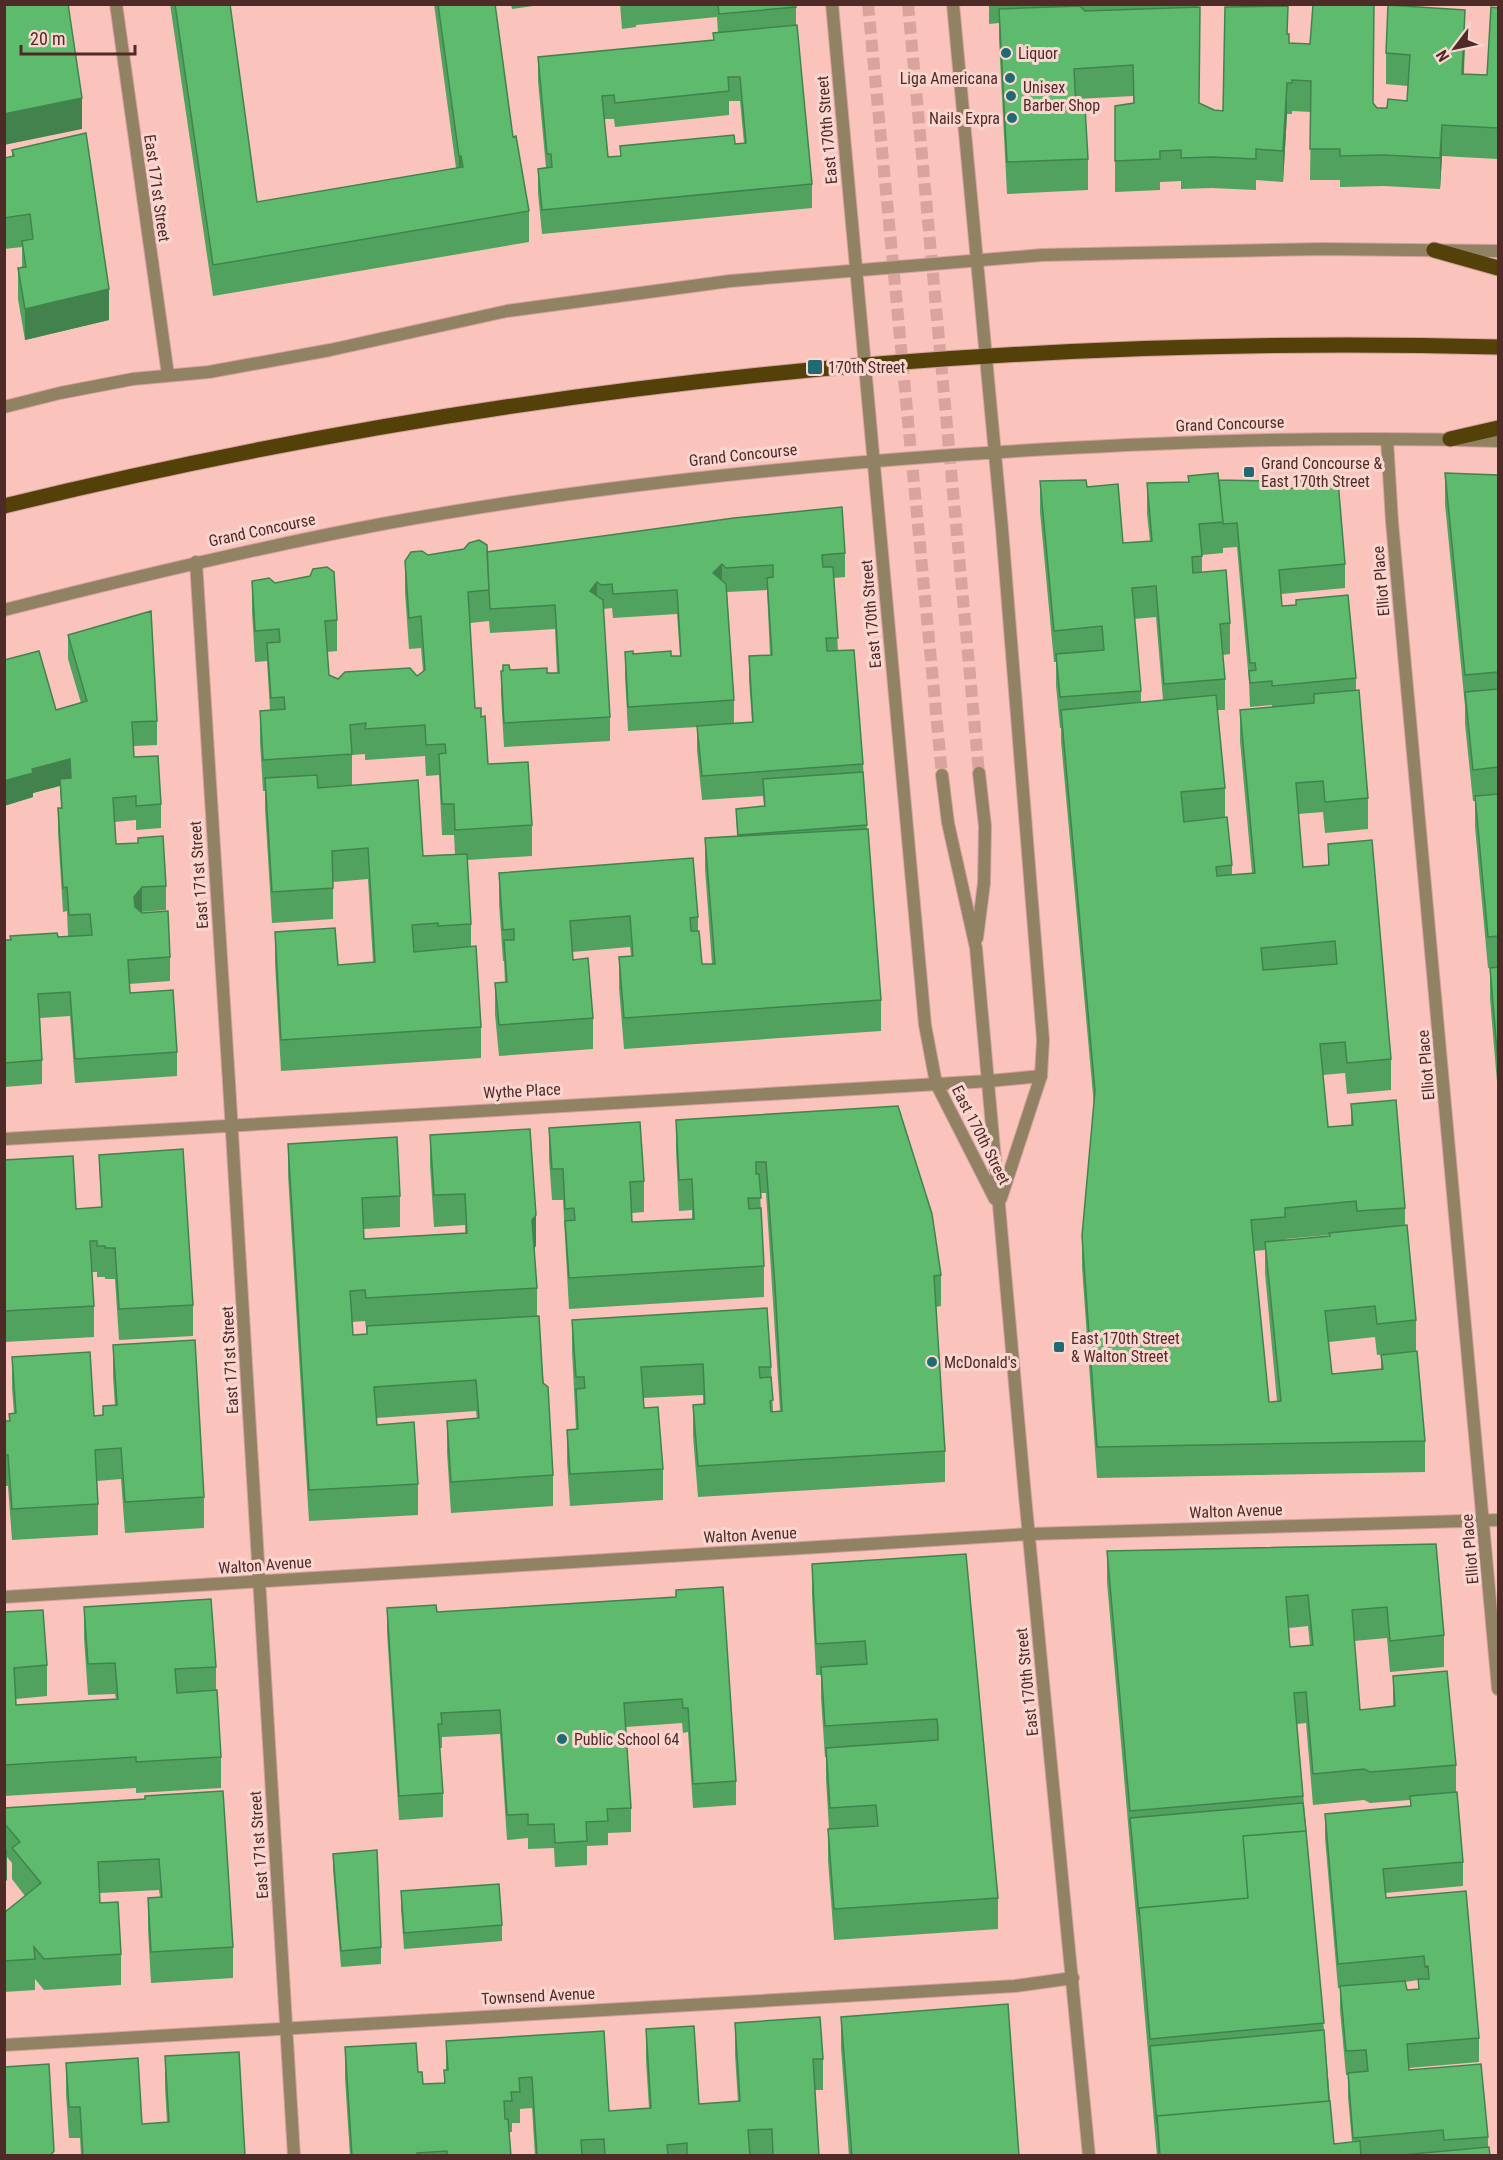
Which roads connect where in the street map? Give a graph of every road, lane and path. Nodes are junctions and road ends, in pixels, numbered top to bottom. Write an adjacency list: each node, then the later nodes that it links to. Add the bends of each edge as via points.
1 (116, 4): 12 (street, East 171st Street)
2 (832, 4): 8 (street, East 170th Street)
3 (953, 4): 6 (street, East 170th Street)
4 (1434, 250): 5 (street); 6 (street, via 1221,251); 7 (main road)
5 (1498, 251)
6 (977, 260): 8 (street); 10 (street, East 170th Street)
7 (1498, 268)
8 (856, 270): 11 (street, East 170th Street); 12 (street, via 730,281 507,310 330,350 209,372)
9 (1498, 347): 10 (main road, via 1250,346)
10 (987, 357): 11 (main road); 18 (street, East 170th Street)
11 (865, 365): 19 (street, East 170th Street); 20 (main road, via 637,388 463,413 220,457)
12 (168, 375): 13 (street, via 60,393)
13 (4, 407)
14 (1498, 429): 16 (main road)
15 (1388, 439): 16 (street, Grand Concourse); 18 (street, Grand Concourse, via 1252,440); 33 (street, Elliot Place, via 1392,522)
16 (1450, 439): 17 (street, Grand Concourse)
17 (1498, 441)
18 (995, 453): 19 (street, Grand Concourse); 26 (street, East 170th Street, via 1042,1030)
19 (874, 461): 21 (street, Grand Concourse, via 752,471 530,500); 28 (street, East 170th Street, via 925,1025)
20 (4, 506)
21 (195, 562): 22 (street, Grand Concourse); 29 (street, East 171st Street)
22 (4, 610)
23 (979, 773): 25 (street, East 170th Street, via 985,826 984,883)
24 (942, 775): 25 (street, East 170th Street, via 948,823)
25 (976, 948): 27 (street, East 170th Street)
26 (1041, 1076): 27 (street, Wythe Place); 31 (street, East 170th Street)
27 (989, 1081): 28 (street, Wythe Place); 31 (street, East 170th Street)
28 (936, 1083): 29 (street, Wythe Place); 31 (street, East 170th Street)
29 (232, 1124): 30 (street, Wythe Place); 35 (street, East 171st Street)
30 (4, 1138)
31 (998, 1205): 34 (street, East 170th Street)
32 (1498, 1520): 33 (street, Walton Avenue)
33 (1484, 1521): 34 (street, Walton Avenue); 37 (street, Elliot Place)
34 (1030, 1534): 35 (street, Walton Avenue); 38 (street, East 170th Street)
35 (260, 1581): 36 (street, Walton Avenue); 39 (street, East 171st Street)
36 (4, 1597)
37 (1498, 1689)
38 (1073, 1978): 39 (street, Townsend Avenue, via 1015,1986); 42 (street, East 170th Street)
39 (287, 2027): 40 (street, Townsend Avenue); 41 (street, East 171st Street)
40 (4, 2045)
41 (294, 2156)
42 (1089, 2156)

